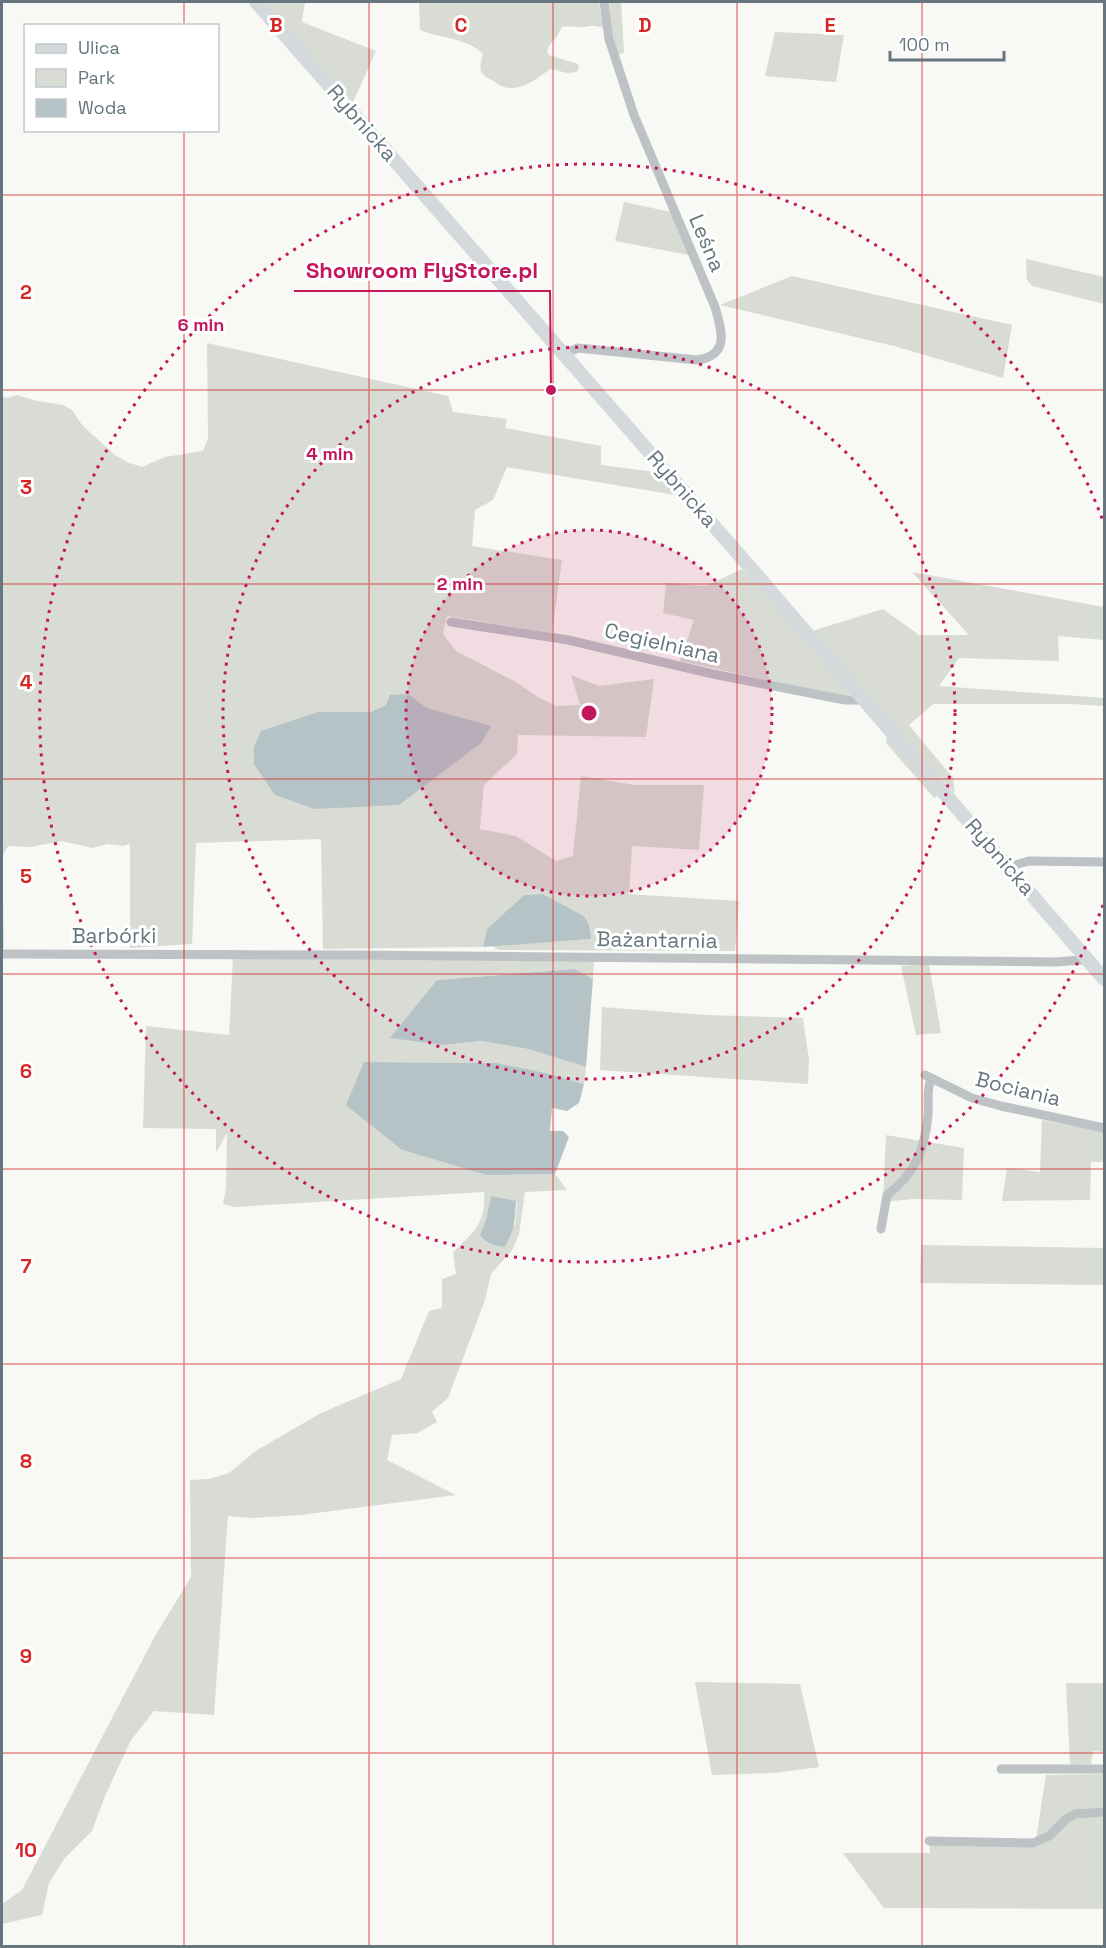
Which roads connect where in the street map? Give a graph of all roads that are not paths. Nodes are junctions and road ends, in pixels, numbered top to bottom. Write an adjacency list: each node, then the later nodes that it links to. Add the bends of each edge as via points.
1 (256, 2): 3 (main road, Rybnicka)
2 (604, 2): 3 (street, Leśna, via 609,39 634,115 722,331 719,348 712,356 697,360 578,348)
3 (564, 354): 5 (main road, Rybnicka)
4 (451, 622): 5 (street, Cegielniana, via 568,640 713,674 844,700)
5 (864, 700): 7 (main road, Rybnicka)
6 (1104, 862): 7 (street, via 1029,861)
7 (1010, 869): 10 (main road, Rybnicka)
8 (2, 954): 9 (street, Barbórki)
9 (227, 956): 10 (street, Bażantarnia, via 1056,962)
10 (1086, 957): 11 (main road, Rybnicka)
11 (1104, 979)
12 (1104, 1128): 13 (street, Bociania, via 972,1098 928,1076 926,1135 912,1170 887,1195)
13 (881, 1229)
14 (1001, 1769): 15 (street)
15 (1104, 1769)
16 (1104, 1812): 17 (street, via 1075,1814 1049,1836 1033,1843)
17 (929, 1840)

